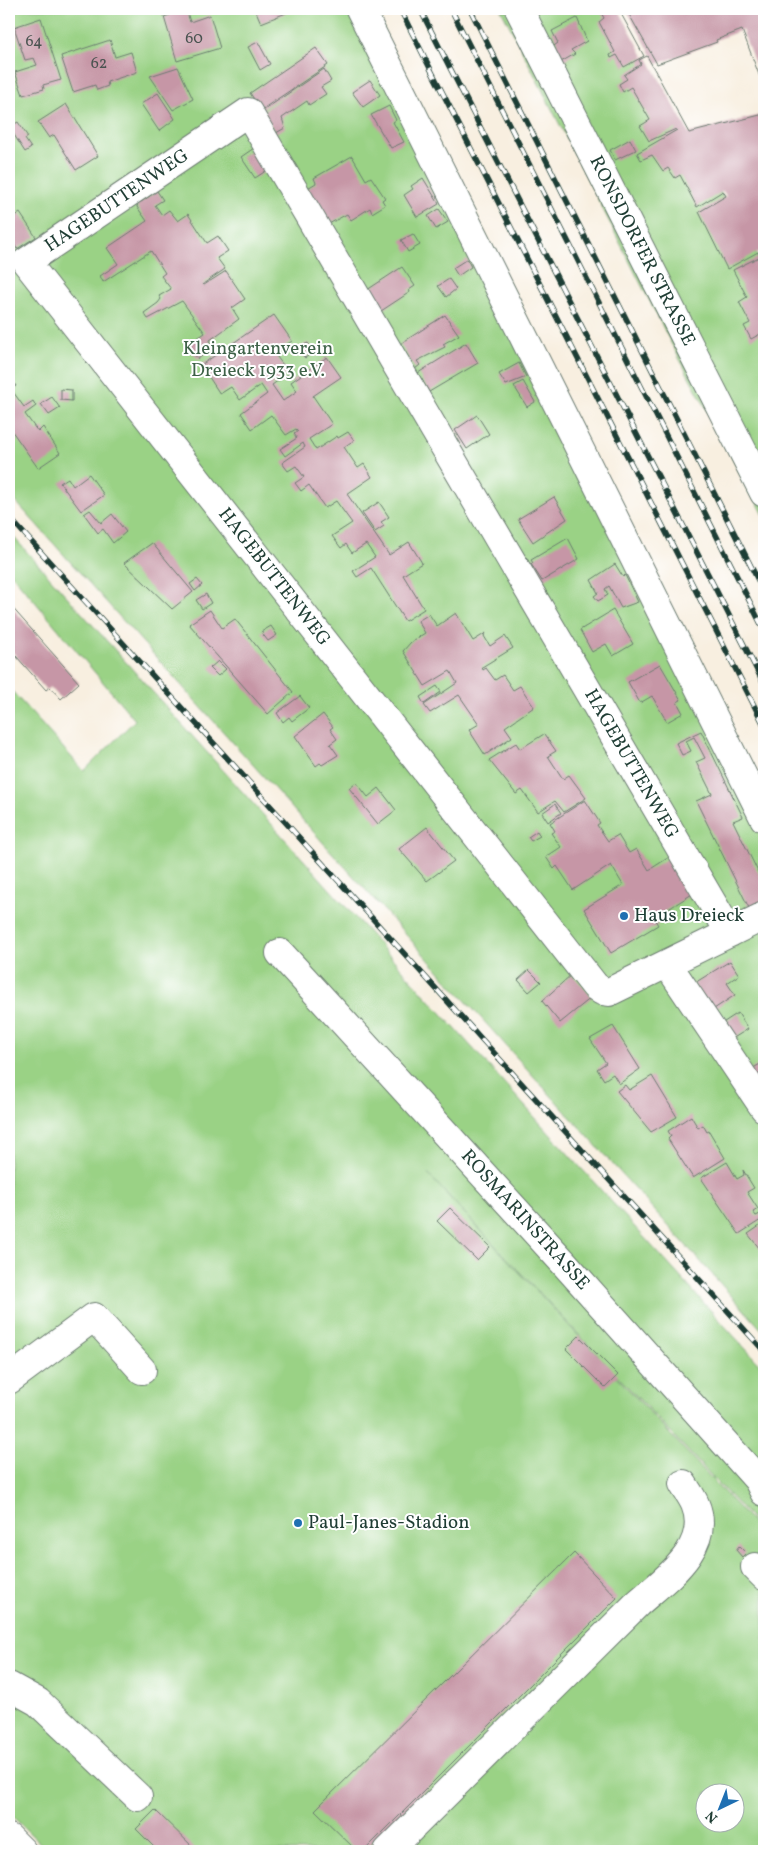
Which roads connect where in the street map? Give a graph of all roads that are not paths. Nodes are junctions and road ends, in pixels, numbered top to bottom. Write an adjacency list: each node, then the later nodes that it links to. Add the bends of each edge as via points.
1 (360, 9): 4 (street)
2 (520, 9): 3 (street, RONSDORFER STRASSE)
3 (764, 493)
4 (764, 818)
5 (764, 916): 6 (street, HAGEBUTTENWEG)
6 (730, 933): 8 (street, HAGEBUTTENWEG); 8 (street, HAGEBUTTENWEG, via 248,112 26,262 595,986 609,992)
7 (280, 953): 13 (street, ROSMARINSTRASSE, via 565,1264 758,1480)
8 (668, 965): 9 (street)
9 (764, 1108)
10 (142, 1370): 11 (street, via 94,1316)
11 (9, 1380)
12 (683, 1484): 18 (street, via 695,1504 700,1528 695,1543 680,1565)
13 (764, 1492)
14 (9, 1686): 15 (street, via 38,1702)
15 (138, 1797)
16 (9, 1838): 17 (street)
17 (22, 1851)
18 (388, 1851)

